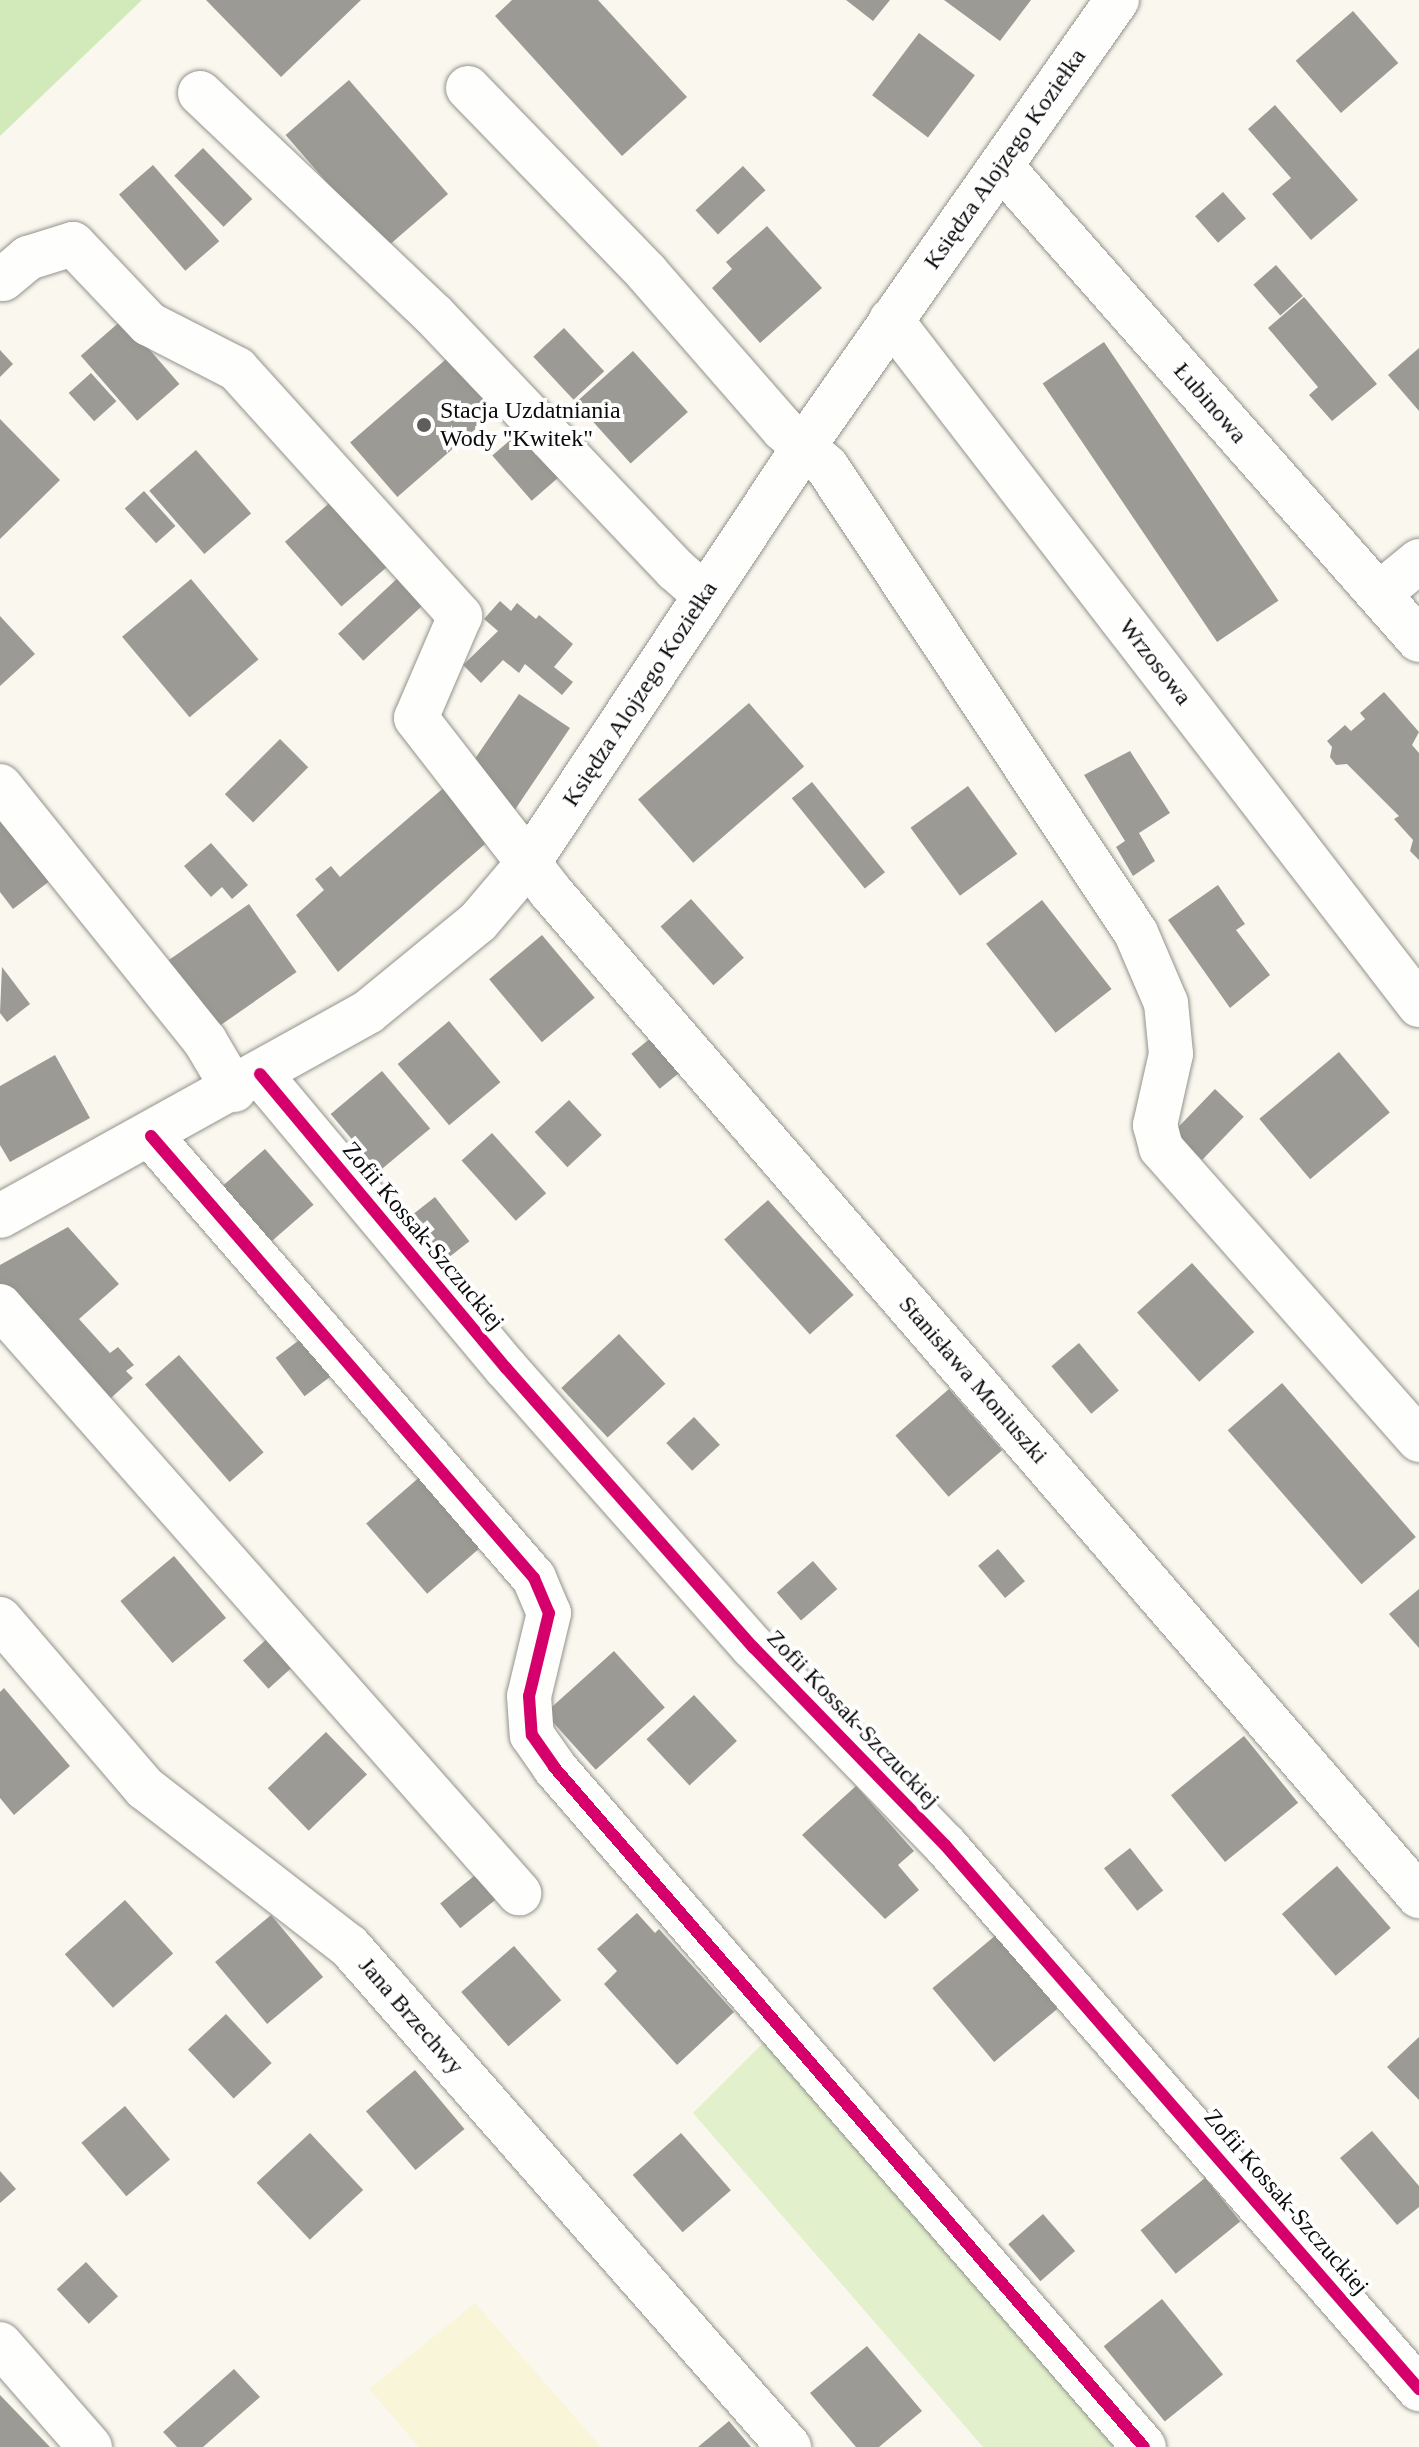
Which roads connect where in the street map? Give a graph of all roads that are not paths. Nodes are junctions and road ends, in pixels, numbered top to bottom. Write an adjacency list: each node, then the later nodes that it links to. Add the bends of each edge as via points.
1 (1117, 0): 4 (street, Księdza Alojzego Koziełka)
2 (468, 88): 7 (street)
3 (200, 93): 10 (street, via 433,314)
4 (1001, 166): 6 (street, Księdza Alojzego Koziełka); 9 (street, Łubinowa)
5 (3, 279): 13 (street, Stanisława Moniuszki, via 28,258 73,244 149,324 237,369 460,616 416,718)
6 (891, 320): 7 (street, Księdza Alojzego Koziełka); 14 (street, Wrzosowa)
7 (804, 446): 10 (street, Księdza Alojzego Koziełka); 19 (street, via 827,467 1136,933 1166,1003 1171,1054 1155,1125 1161,1148)
8 (1419, 561): 9 (street)
9 (1379, 594): 11 (street, Łubinowa)
10 (705, 595): 13 (street, Księdza Alojzego Koziełka)
11 (1419, 640)
12 (0, 786): 15 (street, Zofii Kossak-Szczuckiej, via 205,1041)
13 (529, 862): 15 (street, Księdza Alojzego Koziełka, via 478,922 368,1012); 22 (street, Stanisława Moniuszki)
14 (1419, 1005)
15 (247, 1082): 16 (street, Księdza Alojzego Koziełka); 24 (street, Zofii Kossak-Szczuckiej, via 753,1647 945,1845)
16 (151, 1136): 17 (street, Księdza Alojzego Koziełka); 27 (street, via 534,1578 549,1613 529,1696 532,1735 554,1767)
17 (5, 1201)
18 (0, 1306): 21 (street)
19 (1419, 1440)
20 (0, 1619): 26 (street, Jana Brzechwy, via 145,1788 349,1946)
21 (519, 1893)
22 (1419, 1896)
23 (0, 2344): 25 (street)
24 (1419, 2389)
25 (90, 2447)
26 (789, 2447)
27 (1144, 2447)

